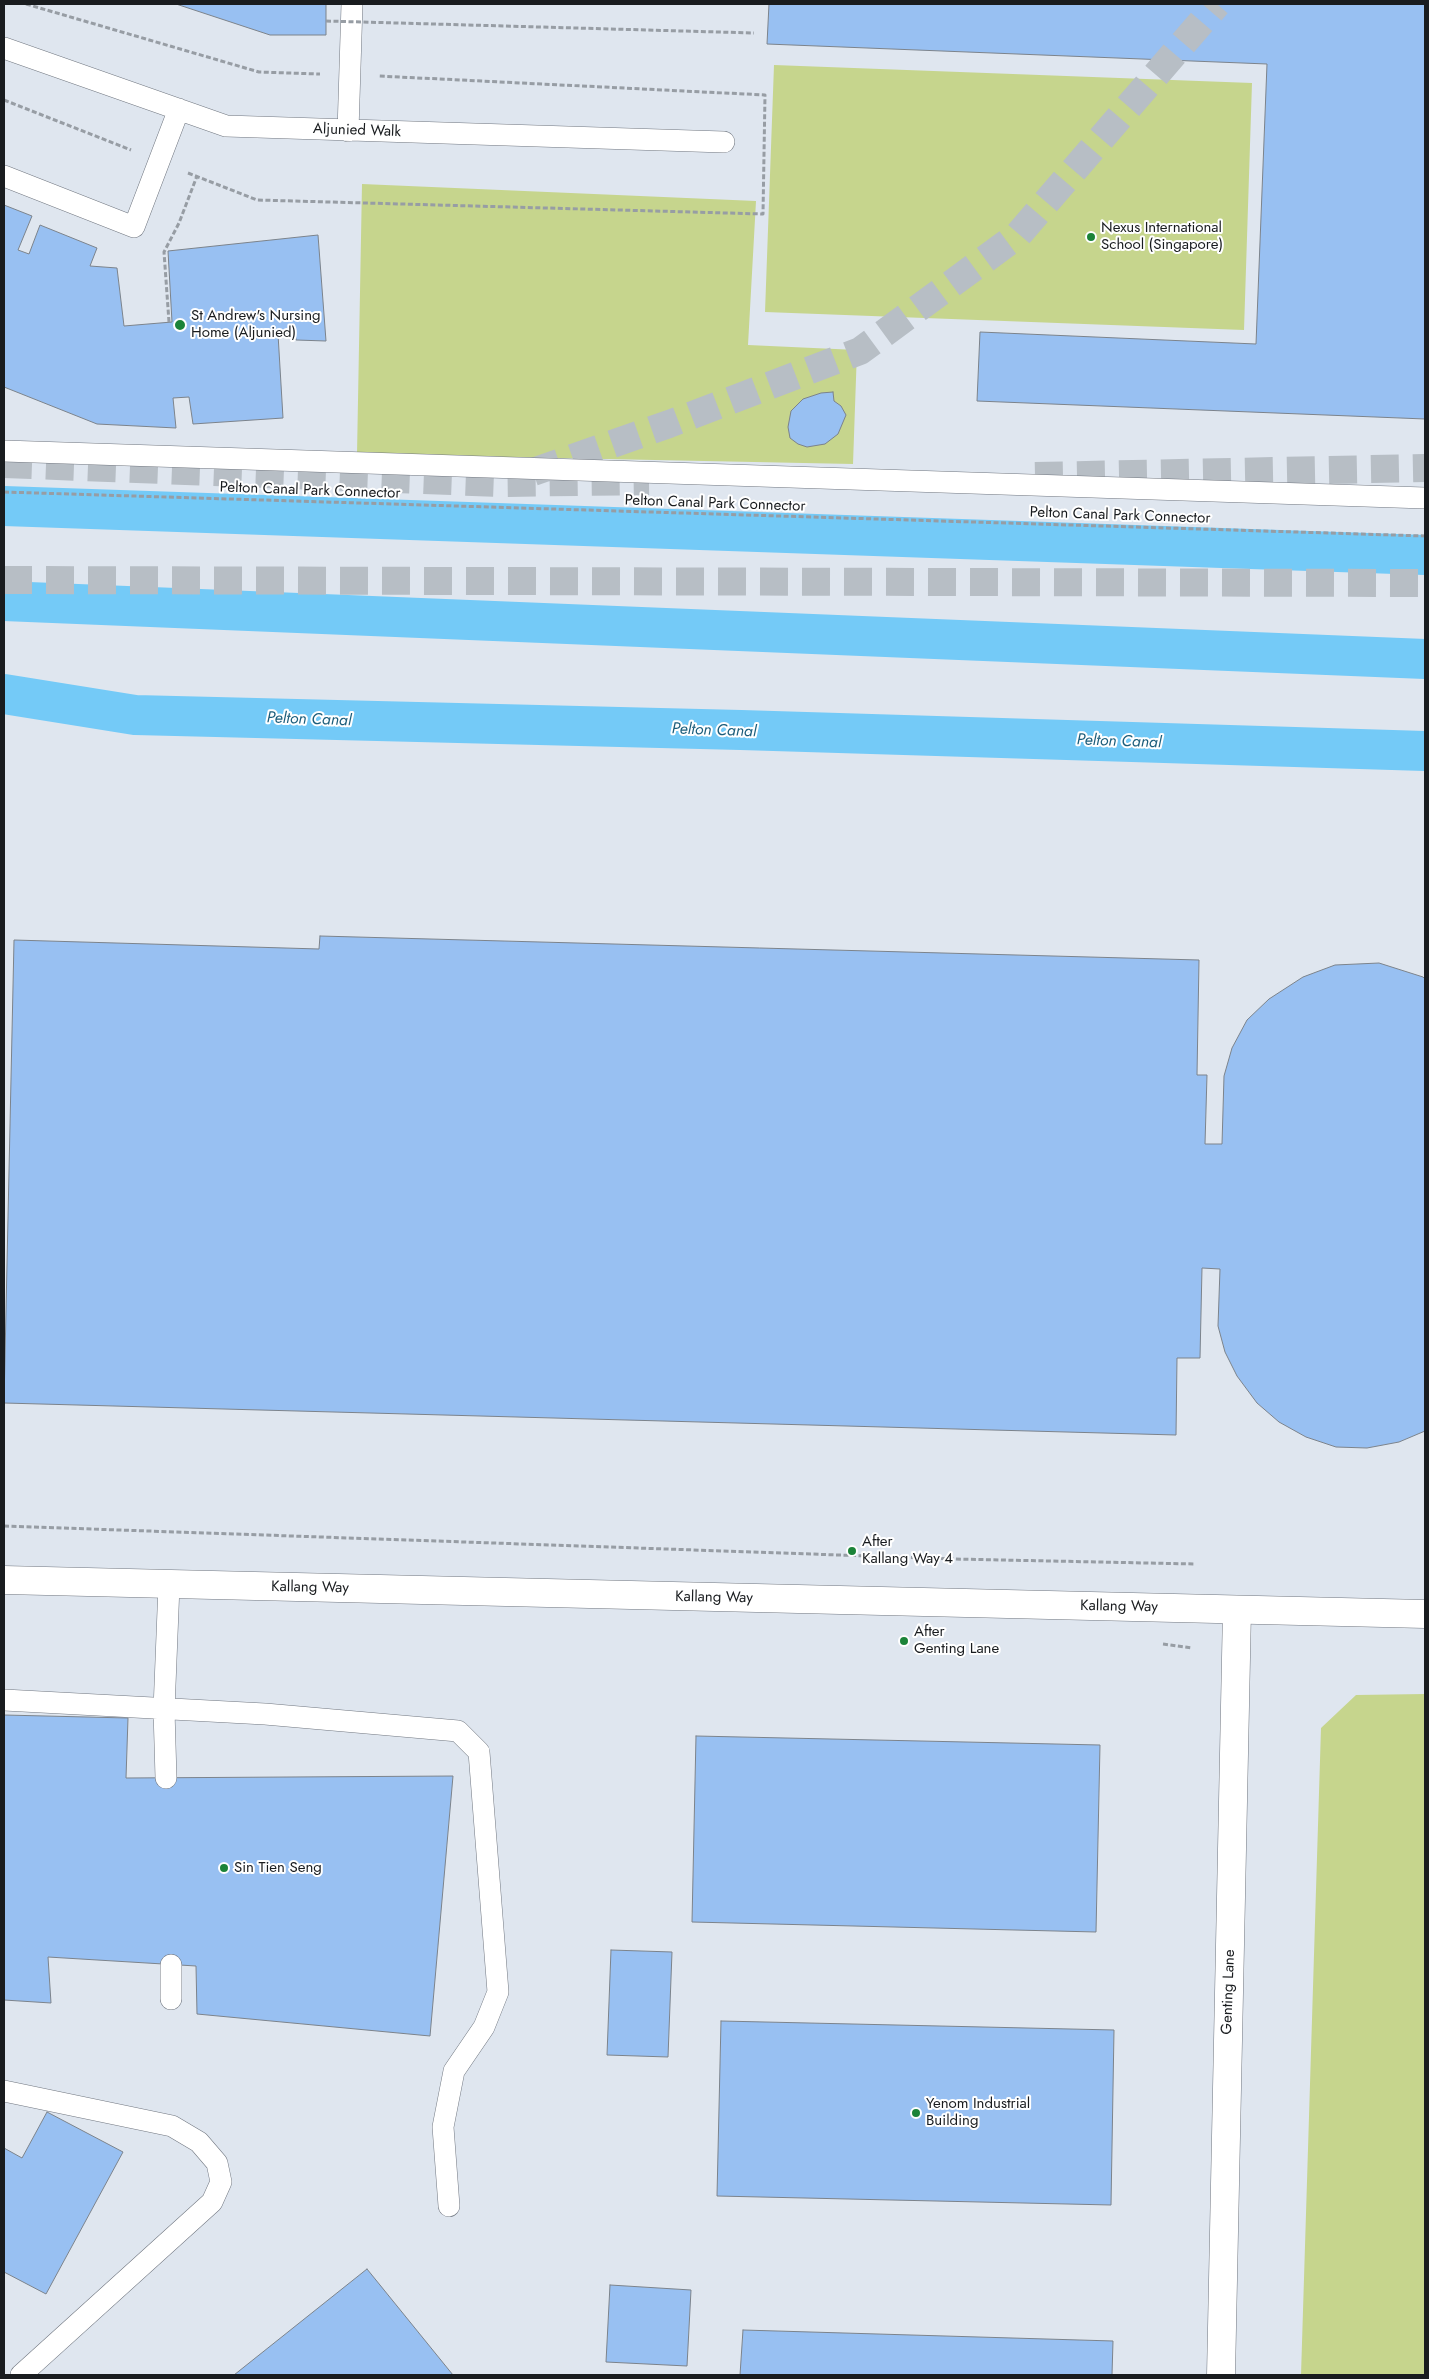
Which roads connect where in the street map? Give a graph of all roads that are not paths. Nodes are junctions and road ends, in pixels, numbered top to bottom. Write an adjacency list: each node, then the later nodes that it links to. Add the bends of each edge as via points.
1 (352, 4): 4 (lane)
2 (4, 48): 3 (lane, Aljunied Walk)
3 (179, 110): 4 (lane, Aljunied Walk, via 226,126); 6 (lane, via 134,227)
4 (348, 130): 5 (lane, Aljunied Walk)
5 (724, 142)
6 (4, 176)
7 (4, 451): 8 (lane)
8 (1425, 498)
9 (4, 1580): 10 (street, Kallang Way)
10 (170, 1585): 11 (street, Kallang Way); 14 (lane)
11 (1237, 1610): 12 (street, Kallang Way); 21 (street, Genting Lane)
12 (1425, 1614)
13 (4, 1700): 14 (lane)
14 (164, 1710): 15 (lane); 19 (lane, via 265,1714 458,1731 479,1752 498,1992 484,2027 454,2071 442,2127)
15 (166, 1778)
16 (171, 1965): 17 (lane)
17 (171, 1999)
18 (4, 2091): 20 (lane, via 172,2126 199,2142 217,2163 221,2182 212,2202)
19 (449, 2206)
20 (21, 2375)
21 (1222, 2375)

